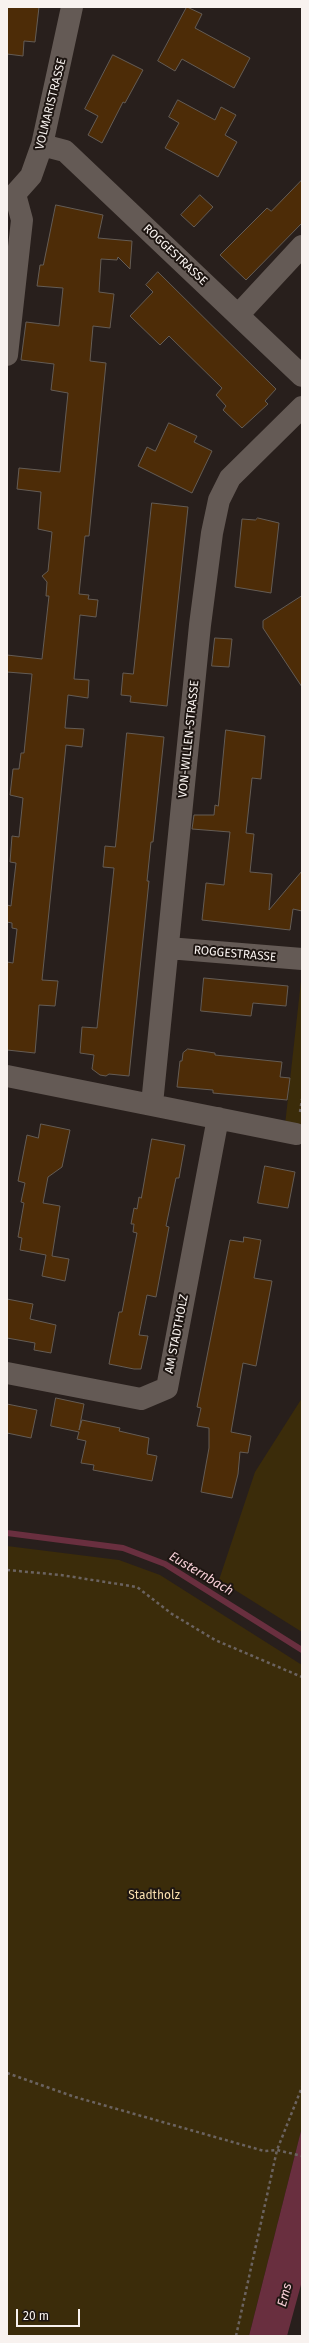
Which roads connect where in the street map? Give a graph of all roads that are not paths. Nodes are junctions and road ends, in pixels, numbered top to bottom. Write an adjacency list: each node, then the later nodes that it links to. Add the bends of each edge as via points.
1 (72, 7): 2 (street, VOLMARISTRASSE)
2 (42, 145): 3 (street, VOLMARISTRASSE, via 31,176); 5 (street, ROGGESTRASSE, via 65,151)
3 (11, 196): 6 (street, VOLMARISTRASSE, via 22,220)
4 (302, 246): 5 (street)
5 (239, 314): 7 (street, ROGGESTRASSE)
6 (7, 355)
7 (302, 376)
8 (302, 407): 9 (street, VON-WILLEN-STRASSE, via 230,478 219,500 200,625)
9 (168, 948): 10 (street, ROGGESTRASSE); 12 (street, VON-WILLEN-STRASSE)
10 (302, 959)
11 (7, 1076): 12 (street)
12 (152, 1104): 13 (street)
13 (218, 1118): 14 (street); 15 (street, AM STADTHOLZ, via 167,1388 141,1399)
14 (296, 1134)
15 (7, 1373)

